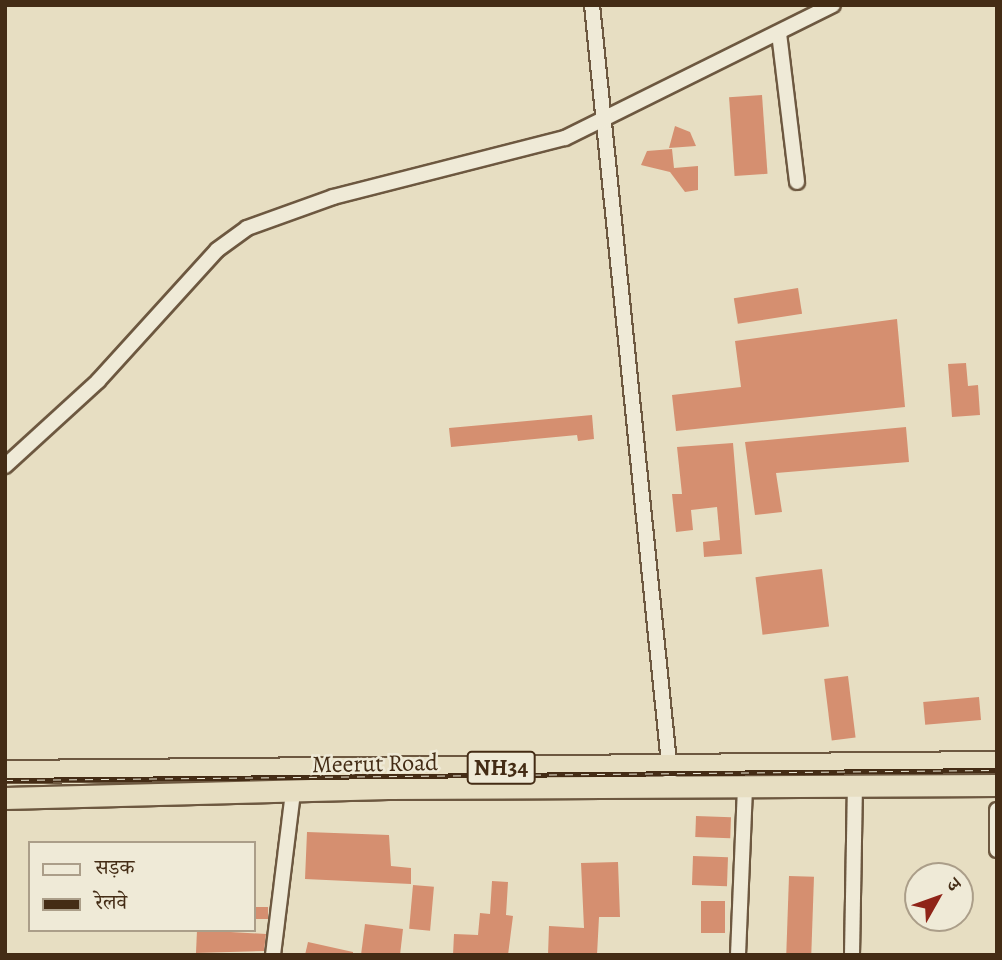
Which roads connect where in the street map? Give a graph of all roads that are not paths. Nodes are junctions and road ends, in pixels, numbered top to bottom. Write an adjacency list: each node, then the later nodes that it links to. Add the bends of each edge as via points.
1 (592, 5): 4 (street)
2 (833, 5): 3 (street)
3 (779, 33): 4 (street); 5 (street)
4 (601, 123): 6 (street, via 293,209 247,228 218,250 98,381); 10 (street)
5 (797, 182)
6 (5, 466)
7 (997, 762): 8 (highway, Meerut Road / NH34)
8 (952, 763): 10 (highway, Meerut Road / NH34); 12 (highway)
9 (5, 771): 10 (highway, Meerut Road / NH34)
10 (671, 777): 14 (highway, Meerut Road / NH34); 15 (highway, Meerut Road / NH34)
11 (855, 785): 12 (highway, Meerut Road / NH34); 14 (highway, Meerut Road / NH34); 21 (street)
12 (953, 785): 13 (highway, Meerut Road / NH34)
13 (997, 785)
14 (745, 786): 20 (street)
15 (293, 792): 16 (highway, Meerut Road / NH34); 19 (street)
16 (5, 798)
17 (997, 810): 18 (street)
18 (997, 850)
19 (273, 955)
20 (738, 955)
21 (852, 955)

